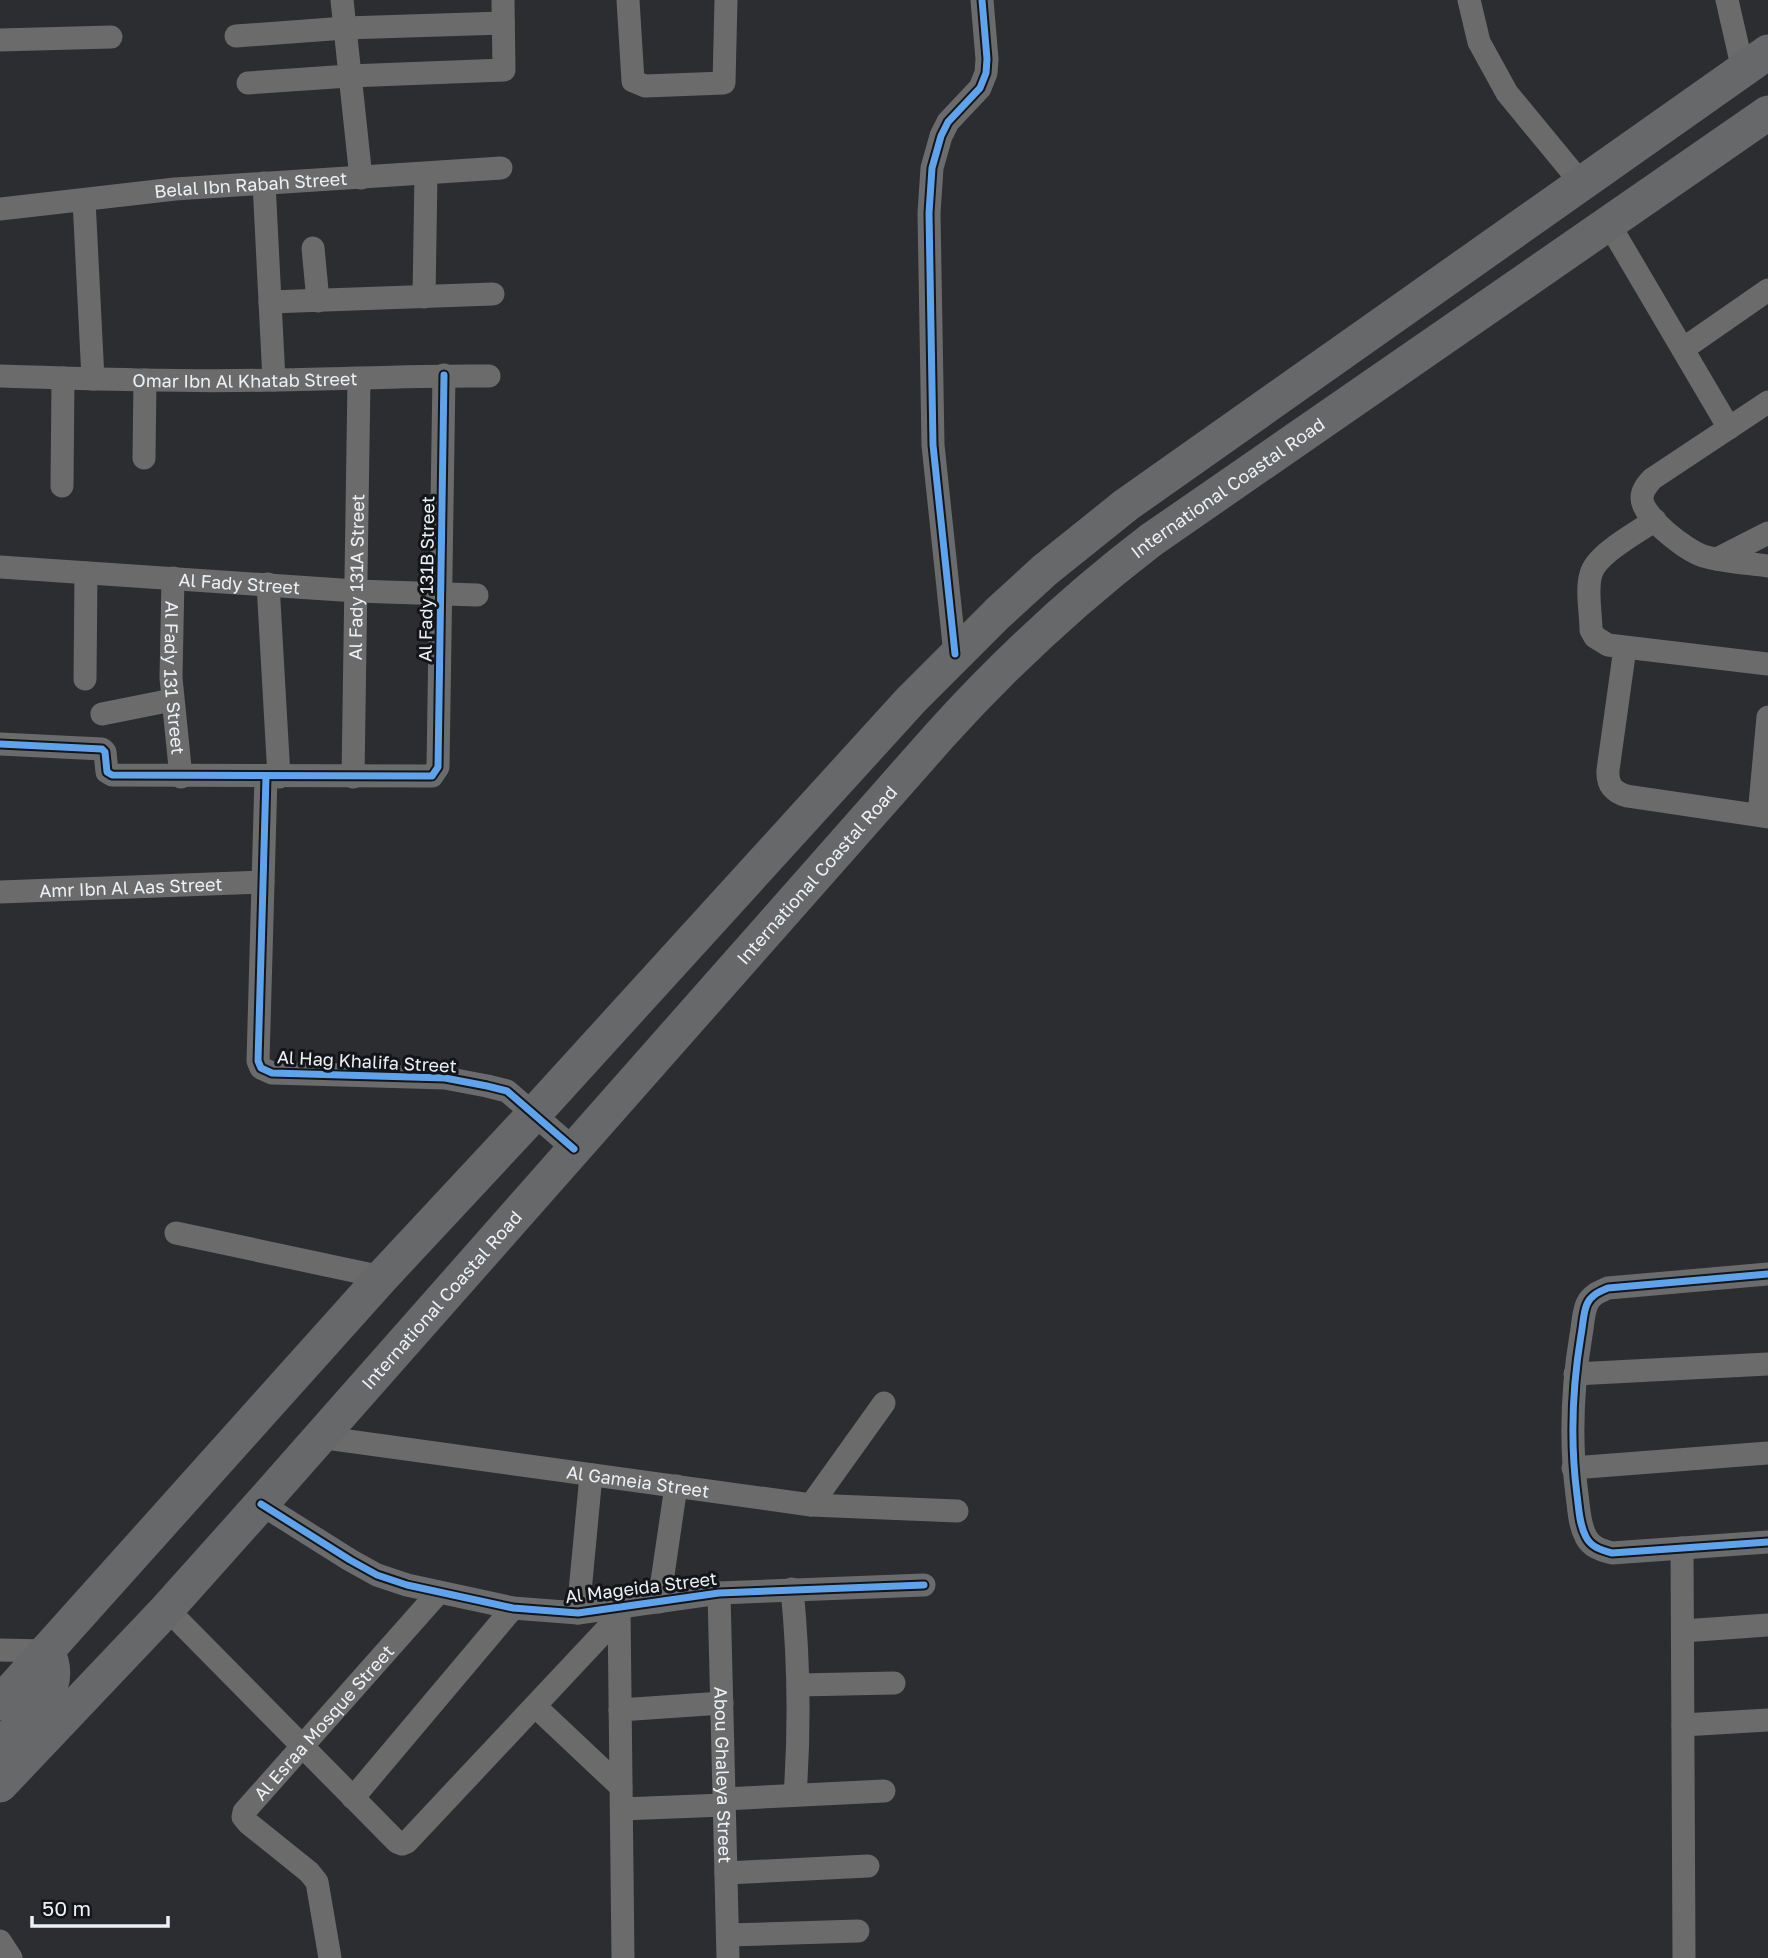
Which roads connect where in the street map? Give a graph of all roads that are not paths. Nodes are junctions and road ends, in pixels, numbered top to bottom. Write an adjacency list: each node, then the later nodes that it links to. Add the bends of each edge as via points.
1 (342, 0): 8 (street)
2 (628, 0): 3 (street, via 633,80 645,86 721,84 725,79)
3 (726, 0)
4 (982, 0): 55 (street, via 986,73 980,88 941,136 932,169 929,213 933,445)
5 (1469, 0): 20 (street, via 1479,42 1507,93)
6 (1727, 0): 12 (street)
7 (503, 11): 8 (street); 13 (street, via 503,70)
8 (345, 28): 9 (street); 13 (street)
9 (236, 36)
10 (111, 37): 11 (street)
11 (0, 40)
12 (1755, 61): 20 (highway)
13 (349, 76): 14 (street); 18 (street)
14 (248, 83)
15 (1768, 113): 23 (highway, International Coastal Road)
16 (500, 168): 17 (street, Belal Ibn Rabah Street)
17 (426, 174): 18 (street, Belal Ibn Rabah Street); 27 (street)
18 (361, 178): 19 (street, Belal Ibn Rabah Street)
19 (264, 183): 21 (street, Belal Ibn Rabah Street); 29 (street)
20 (1582, 184): 55 (highway, via 1126,505 1045,570)
21 (84, 200): 22 (street, Belal Ibn Rabah Street); 35 (street)
22 (0, 209)
23 (1609, 224): 30 (street); 69 (highway, International Coastal Road, via 1151,540 1062,612 979,692)
24 (313, 248): 28 (street)
25 (1768, 290): 30 (street)
26 (493, 294): 27 (street)
27 (424, 297): 28 (street)
28 (318, 301): 29 (street)
29 (270, 302): 38 (street)
30 (1683, 349): 40 (street)
31 (444, 375): 33 (street, Omar Ibn Al Khatab Street); 36 (street, Omar Ibn Al Khatab Street); 52 (street, Al Fady 131B Street)
32 (0, 376): 34 (street, Omar Ibn Al Khatab Street)
33 (489, 376)
34 (63, 378): 35 (street, Omar Ibn Al Khatab Street); 42 (street)
35 (93, 379): 37 (street, Omar Ibn Al Khatab Street)
36 (359, 379): 38 (street, Omar Ibn Al Khatab Street); 51 (street, Al Fady 131A Street)
37 (145, 380): 38 (street, Omar Ibn Al Khatab Street); 41 (street)
38 (275, 380)
39 (1768, 402): 40 (street)
40 (1729, 428): 43 (street, via 1644,488 1645,510)
41 (144, 458)
42 (62, 486)
43 (1655, 520): 45 (street, via 1683,545); 54 (street, via 1601,558 1589,577 1591,630 1600,642)
44 (1768, 533): 45 (street)
45 (1717, 559): 46 (street)
46 (1768, 566)
47 (0, 568): 48 (street, Al Fady Street)
48 (86, 573): 49 (street, Al Fady Street); 57 (street)
49 (173, 578): 50 (street, Al Fady Street); 58 (street, Al Fady 131 Street)
50 (268, 584): 51 (street, Al Fady Street); 63 (street, Al Hag Khalifa Street)
51 (356, 591): 52 (street, Al Fady Street); 64 (street, Al Fady 131A Street)
52 (442, 593): 53 (street, Al Fady Street); 64 (street, Al Fady 131B Street, via 435,774)
53 (477, 595)
54 (1625, 648): 56 (street); 65 (street, via 1607,780 1611,788 1627,796)
55 (955, 654): 68 (highway)
56 (1768, 663)
57 (85, 680)
58 (172, 700): 59 (street); 62 (street, Al Fady 131 Street)
59 (102, 714)
60 (1768, 717): 65 (street)
61 (0, 744): 62 (street, via 102,749 109,774)
62 (181, 777): 63 (street)
63 (272, 777): 64 (street); 66 (street, Al Hag Khalifa Street)
64 (354, 777)
65 (1763, 816)
66 (263, 882): 67 (street, Amr Ibn Al Aas Street); 68 (street, Al Hag Khalifa Street, via 258,1062 264,1071 469,1082 507,1091)
67 (0, 892)
68 (534, 1114): 69 (street, Al Hag Khalifa Street); 72 (highway)
69 (574, 1149): 76 (highway, International Coastal Road)
70 (176, 1233): 72 (street)
71 (1768, 1274): 74 (street, via 1608,1288 1596,1293 1587,1303)
72 (382, 1277): 98 (highway)
73 (1768, 1364): 74 (street)
74 (1575, 1374): 78 (street)
75 (884, 1403): 82 (street)
76 (319, 1437): 79 (street, Al Gameia Street); 81 (highway, International Coastal Road)
77 (1768, 1453): 78 (street)
78 (1573, 1468): 85 (street, via 1581,1527 1598,1549 1612,1553)
79 (591, 1475): 80 (street, Al Gameia Street); 94 (street)
80 (676, 1486): 82 (street, Al Gameia Street); 90 (street)
81 (261, 1504): 88 (street, Al Mageida Street, via 377,1575); 92 (highway, International Coastal Road)
82 (811, 1505): 83 (street, Al Gameia Street)
83 (957, 1511)
84 (1768, 1542): 85 (street)
85 (1682, 1548): 96 (street)
86 (924, 1585): 87 (street, Al Mageida Street)
87 (792, 1589): 89 (street, Al Mageida Street); 100 (street)
88 (439, 1592): 91 (street, Al Mageida Street); 108 (street, Al Esraa Mosque Street)
89 (719, 1594): 90 (street, Al Mageida Street); 102 (street, Abou Ghaleya Street)
90 (659, 1602): 93 (street, Al Mageida Street)
91 (513, 1608): 94 (street, Al Mageida Street); 112 (street)
92 (167, 1609): 108 (street); 109 (highway, International Coastal Road)
93 (619, 1612): 94 (street, Al Mageida Street); 103 (street); 104 (street)
94 (578, 1613)
95 (1768, 1625): 96 (street)
96 (1683, 1631): 106 (street)
97 (0, 1650): 98 (street)
98 (47, 1651): 101 (highway); 107 (highway, via 54,1674 47,1696)
99 (894, 1683): 100 (street)
100 (799, 1685): 111 (street)
101 (0, 1703)
102 (722, 1703): 104 (street); 114 (street, Abou Ghaleya Street)
103 (535, 1706): 112 (street, via 404,1844); 113 (street)
104 (620, 1710): 113 (street)
105 (1768, 1720): 106 (street)
106 (1683, 1725): 124 (street)
107 (0, 1746)
108 (302, 1746): 112 (street); 121 (street, Al Esraa Mosque Street, via 243,1817 317,1882)
109 (0, 1785)
110 (884, 1791): 111 (street)
111 (795, 1796): 114 (street)
112 (353, 1798)
113 (621, 1798): 114 (street); 122 (street)
114 (724, 1802): 116 (street, Abou Ghaleya Street)
115 (868, 1866): 116 (street)
116 (726, 1873): 118 (street, Abou Ghaleya Street)
117 (858, 1931): 118 (street)
118 (728, 1934): 123 (street, Abou Ghaleya Street)
119 (0, 1941): 120 (street)
120 (11, 1958)
121 (330, 1958)
122 (623, 1958)
123 (728, 1958)
124 (1684, 1958)

